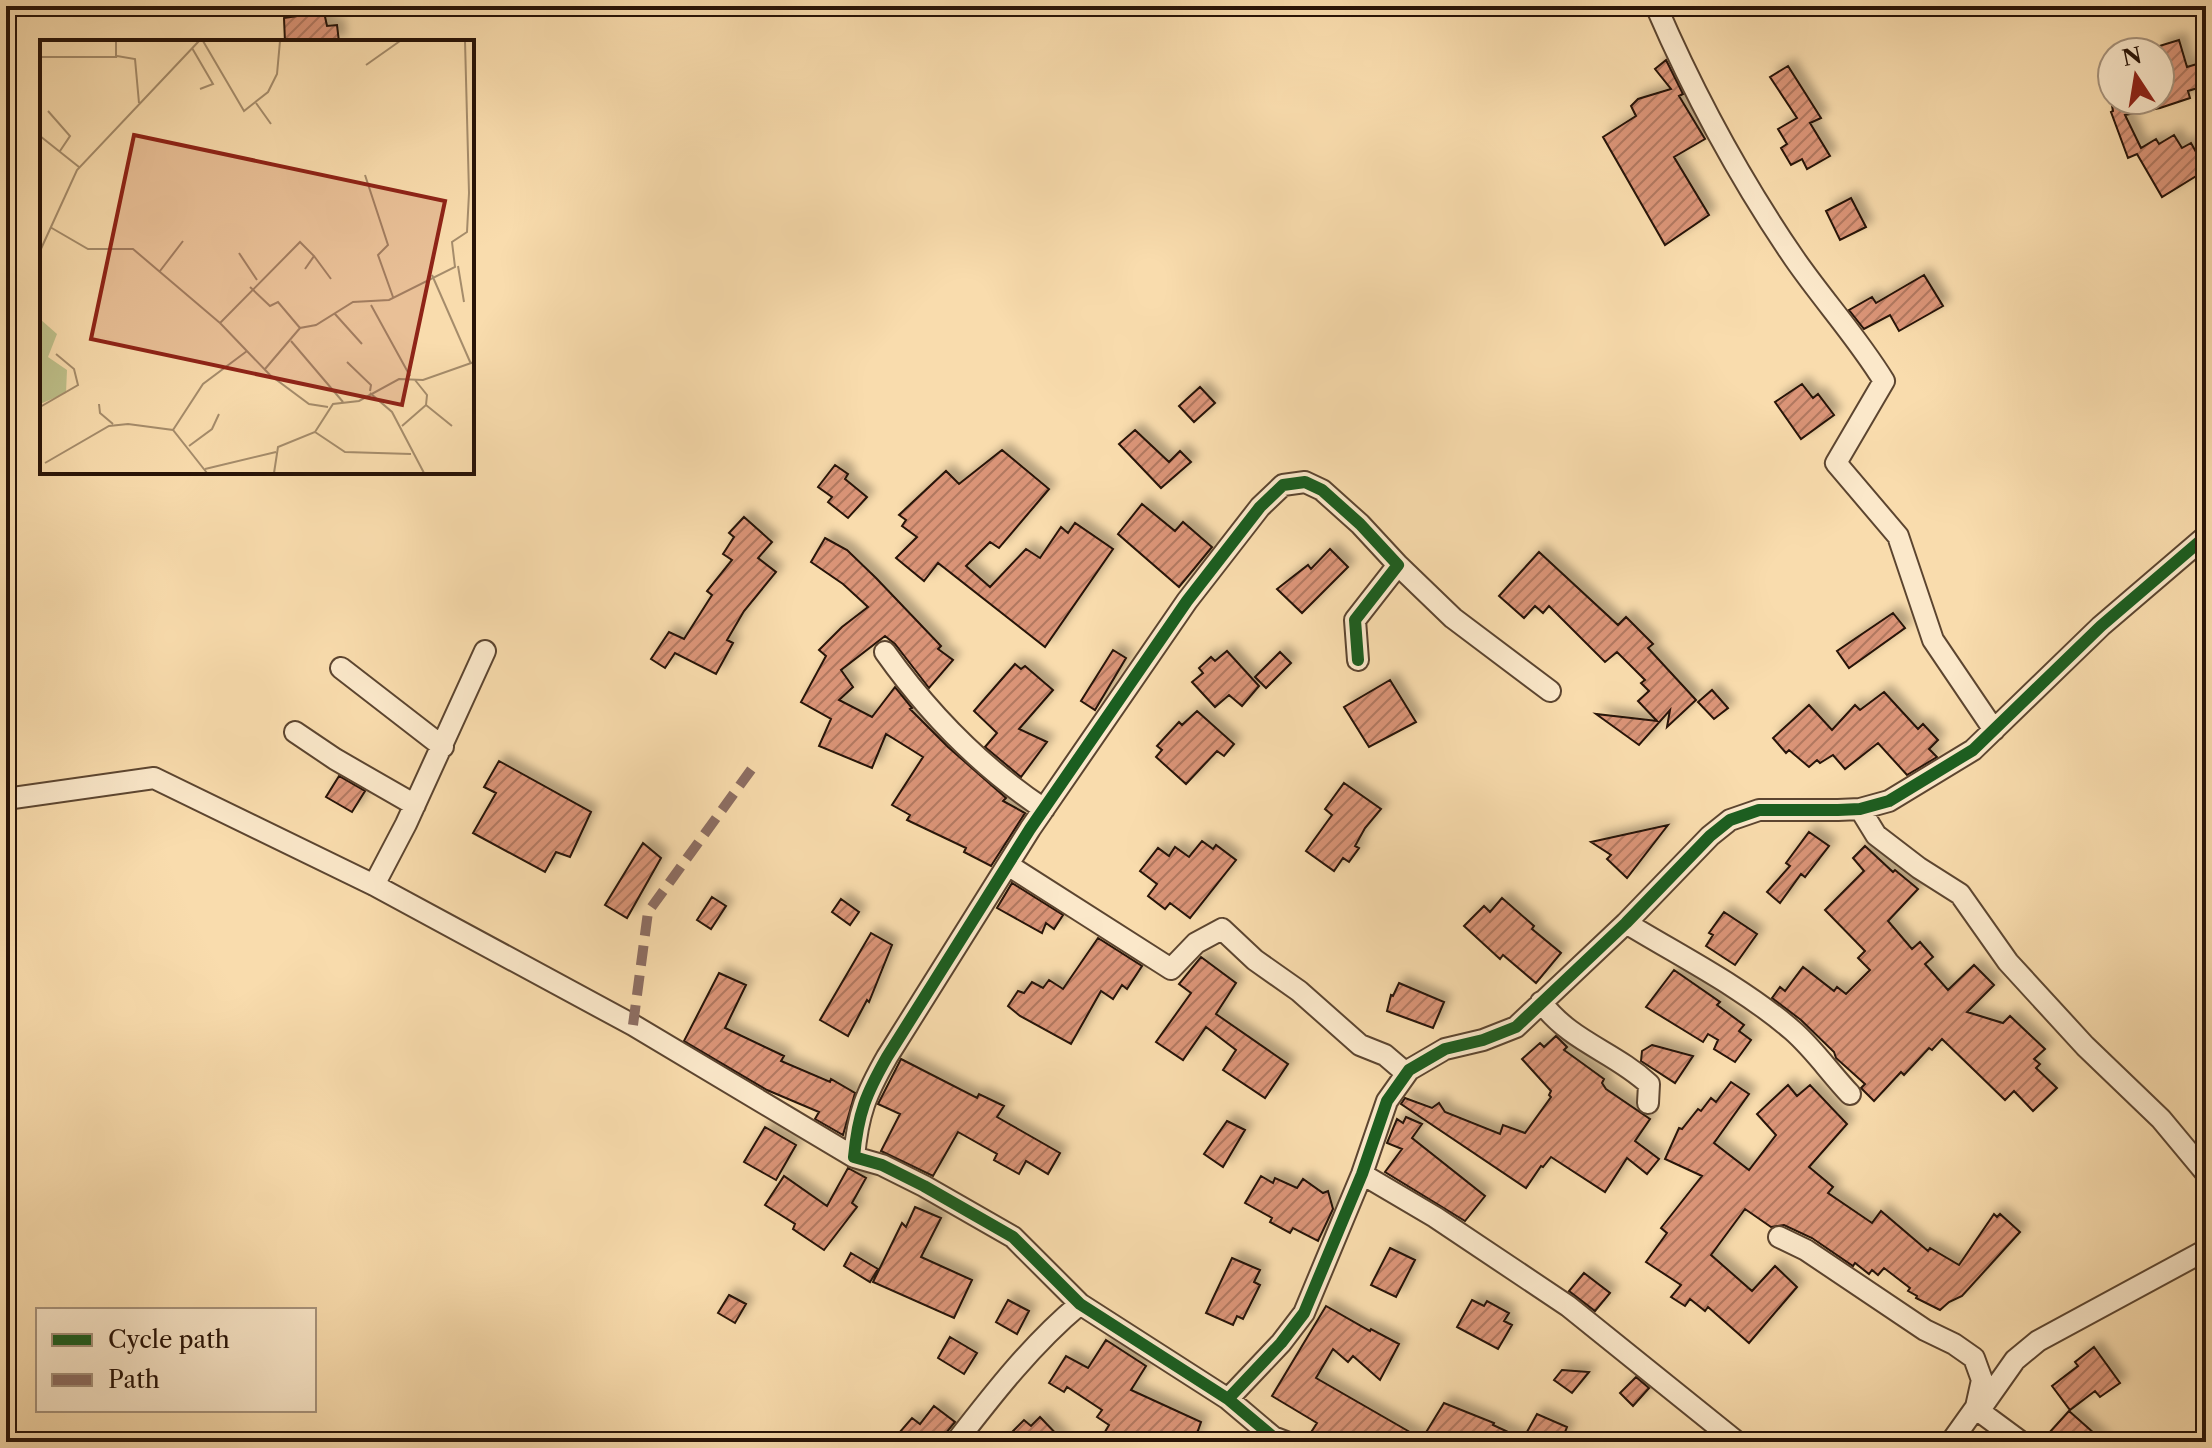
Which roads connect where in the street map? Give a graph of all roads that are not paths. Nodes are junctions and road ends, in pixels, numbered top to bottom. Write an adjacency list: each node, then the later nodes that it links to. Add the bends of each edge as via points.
1 (1656, 6): 9 (street, via 1717,133 1794,258 1884,381 1836,463 1898,536 1933,640)
2 (2206, 536): 9 (street, via 2101,626)
3 (1398, 565): 6 (street, via 1355,620); 8 (street, via 1453,618); 14 (street, via 1322,490 1305,482 1283,485 1187,601)
4 (485, 651): 11 (street)
5 (885, 652): 14 (street, via 978,759)
6 (1358, 660)
7 (341, 668): 11 (street)
8 (1550, 691)
9 (1994, 730): 15 (street, via 1973,750 1889,801)
10 (295, 732): 13 (street)
11 (443, 747): 13 (street)
12 (6, 799): 17 (street, via 154,778)
13 (415, 805): 17 (street)
14 (1044, 809): 16 (street)
15 (1860, 809): 18 (street, via 1759,810 1730,820); 24 (street, via 1876,835 1960,894 2008,962 2161,1119)
16 (1008, 865): 20 (street, via 1171,969 1196,943 1222,929 1360,1045 1385,1055); 23 (street, via 866,1095)
17 (374, 885): 23 (street, via 633,1025)
18 (1626, 923): 19 (street); 21 (street, via 1704,967 1789,1027)
19 (1541, 1002): 20 (street, via 1516,1027 1445,1049); 22 (street, via 1574,1036 1649,1084)
20 (1406, 1073): 25 (street, via 1387,1101)
21 (1850, 1094)
22 (1648, 1103)
23 (854, 1157): 28 (street, via 924,1186 1013,1237)
24 (2206, 1173)
25 (1362, 1174): 29 (street, via 1304,1313); 33 (street, via 1568,1306)
26 (1779, 1237): 30 (street, via 1974,1358 1982,1380)
27 (2206, 1250): 30 (street, via 2038,1341 2015,1360)
28 (1080, 1304): 29 (street); 31 (street, via 1049,1330)
29 (1228, 1399): 32 (street)
30 (1978, 1409): 34 (street); 35 (street)
31 (956, 1442)
32 (1286, 1442)
33 (1737, 1442)
34 (1951, 1442)
35 (2021, 1442)

